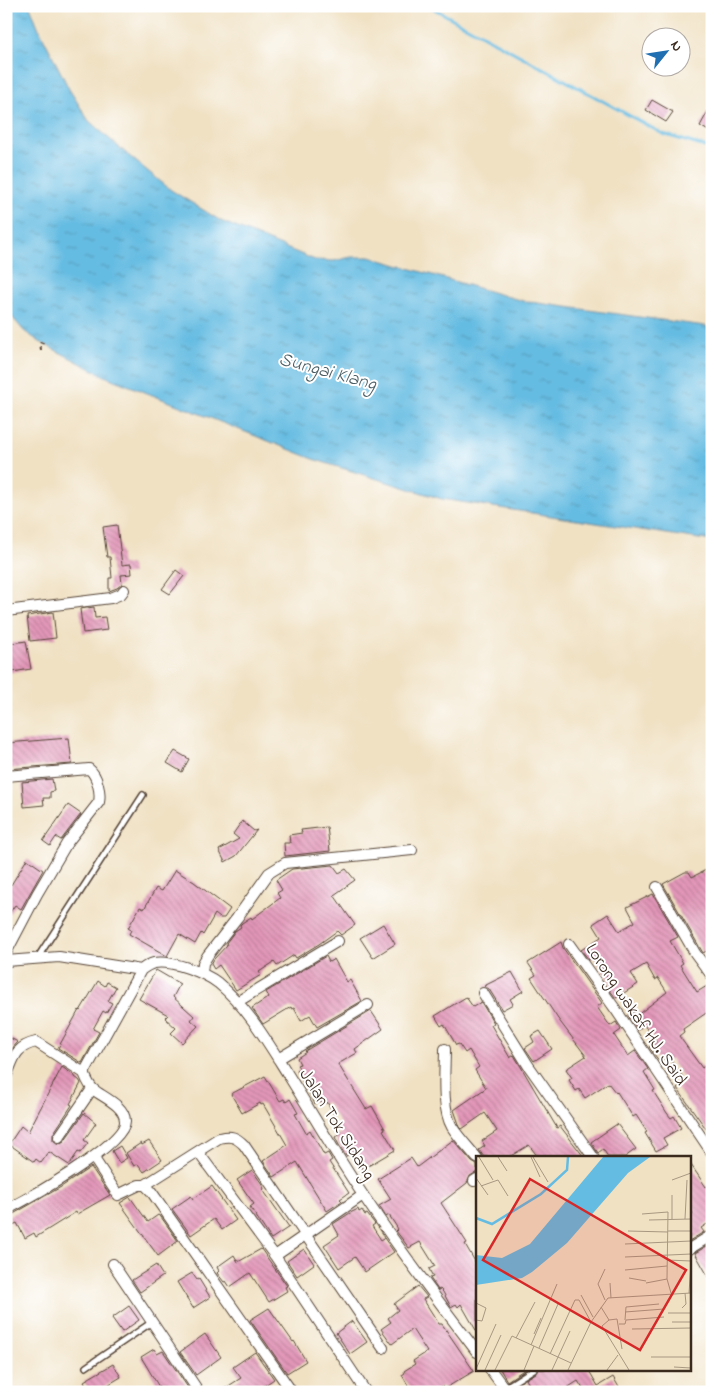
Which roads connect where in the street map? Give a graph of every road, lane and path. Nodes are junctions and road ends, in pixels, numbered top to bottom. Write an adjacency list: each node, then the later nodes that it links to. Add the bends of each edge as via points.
1 (45, 344): 2 (path, via 40,342)
2 (41, 350)
3 (124, 590): 4 (street, via 111,598)
4 (6, 611)
5 (6, 776): 11 (street, via 90,769 101,796 67,843)
6 (143, 795): 12 (lane)
7 (412, 850): 15 (street, via 284,863 269,873 203,962)
8 (657, 887): 16 (street)
9 (338, 941): 18 (street)
10 (569, 944): 27 (street, Lorong wakaf HJ. Said)
11 (6, 954)
12 (38, 958): 13 (street); 14 (street, via 71,959)
13 (6, 960)
14 (140, 970): 15 (street, Jalan Tok Sidang, via 152,963 165,962); 22 (street)
15 (202, 973): 18 (street, Jalan Tok Sidang, via 216,981)
16 (712, 976)
17 (483, 993): 28 (street, via 528,1065)
18 (238, 1002): 21 (street, Jalan Tok Sidang)
19 (368, 1005): 21 (street)
20 (445, 1049): 30 (street, via 446,1109 451,1126)
21 (278, 1059): 32 (street, Jalan Tok Sidang)
22 (84, 1073): 23 (street, via 36,1042 18,1050); 24 (street)
23 (6, 1077)
24 (92, 1089): 25 (street); 29 (street, via 122,1112 125,1121 123,1129)
25 (59, 1137)
26 (198, 1152): 31 (street); 34 (street, via 219,1138 236,1137); 37 (street)
27 (712, 1153)
28 (592, 1156)
29 (93, 1157): 31 (street, via 118,1196); 33 (street, via 62,1179)
30 (476, 1157)
31 (145, 1185): 47 (street)
32 (363, 1195): 34 (street); 41 (street, Jalan Tok Sidang)
33 (6, 1210)
34 (305, 1234): 37 (street); 40 (street)
35 (711, 1238): 36 (street)
36 (690, 1248)
37 (275, 1256): 48 (street)
38 (112, 1264): 39 (street)
39 (153, 1322): 42 (lane); 46 (street)
40 (383, 1348)
41 (476, 1351)
42 (86, 1367)
43 (491, 1370): 45 (street)
44 (533, 1370): 45 (lane)
45 (506, 1390)
46 (199, 1392)
47 (292, 1392)
48 (366, 1392)

